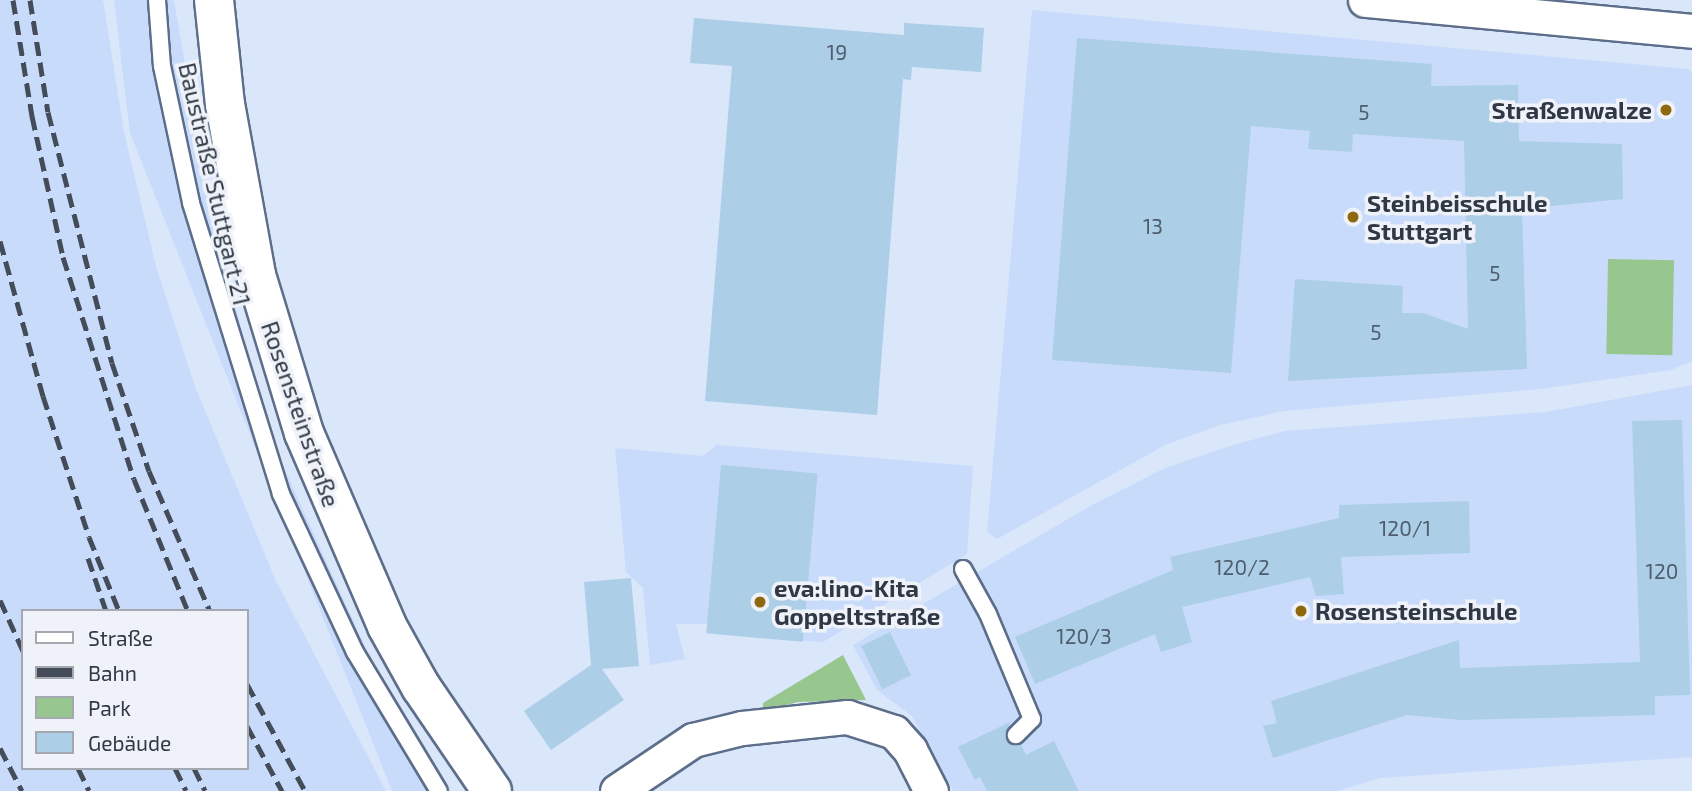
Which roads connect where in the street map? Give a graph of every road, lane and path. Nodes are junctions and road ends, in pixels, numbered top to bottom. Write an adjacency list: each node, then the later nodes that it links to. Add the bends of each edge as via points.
1 (157, 0): 7 (lane, Baustraße Stuttgart 21, via 162,66 191,203 281,494 355,652)
2 (214, 0): 8 (street, Rosensteinstraße, via 225,104 246,226 303,433 387,626 421,687)
3 (1385, 1): 4 (street)
4 (1692, 31)
5 (962, 569): 6 (lane, via 988,614 1032,719)
6 (1016, 735)
7 (439, 791)
8 (492, 791)
9 (617, 791): 10 (street, via 693,740 742,728 847,717 894,733 911,750)
10 (931, 791)

